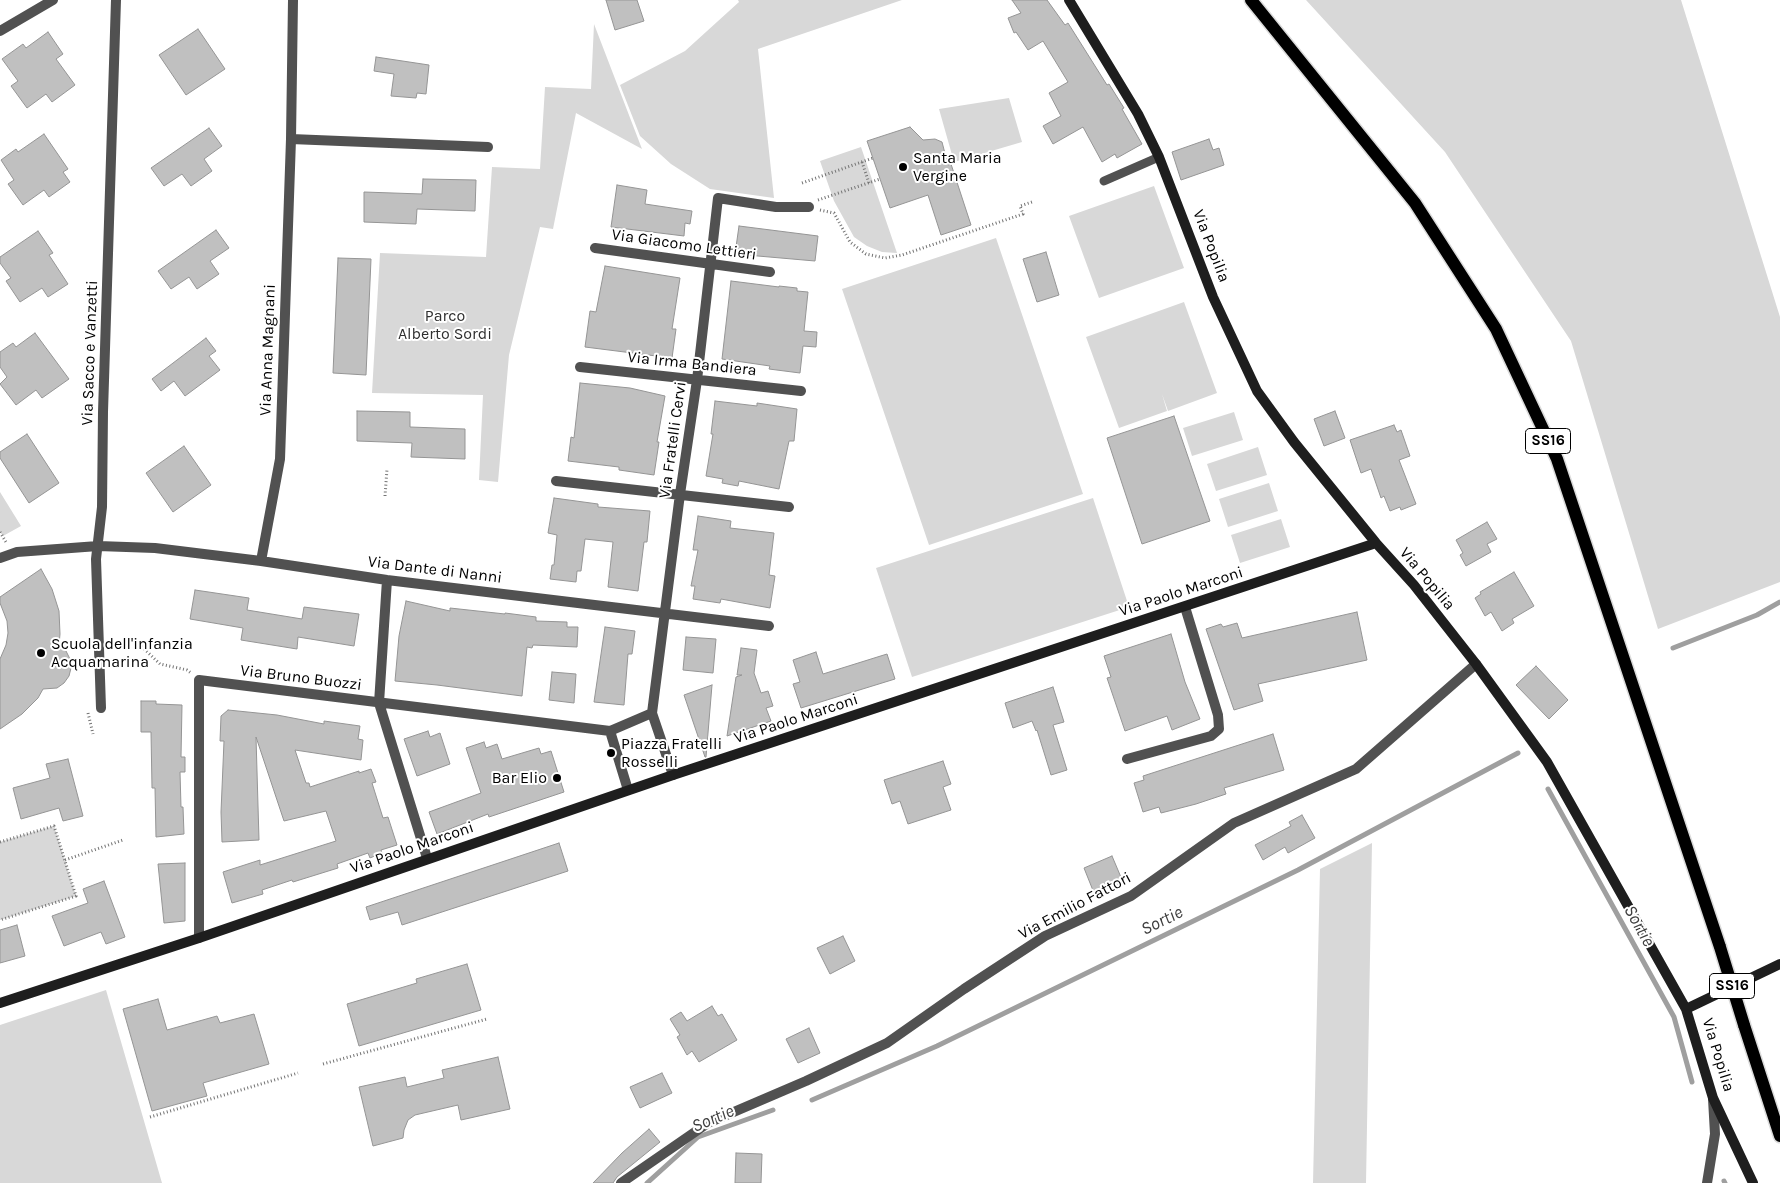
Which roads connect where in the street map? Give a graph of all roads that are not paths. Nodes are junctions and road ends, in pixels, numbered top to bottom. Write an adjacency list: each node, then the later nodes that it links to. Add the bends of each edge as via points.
1 (53, 0): 6 (street)
2 (116, 0): 22 (street, Via Sacco e Vanzetti, via 102,507)
3 (293, 0): 7 (street, Via Anna Magnani)
4 (1069, 0): 9 (street, Via Popilia, via 1138,114)
5 (1251, 0): 43 (main road, Via Popilia / SS16, bridge, via 1415,203 1496,329 1557,459)
6 (0, 30)
7 (290, 139): 8 (street); 24 (street, Via Anna Magnani, via 280,459)
8 (488, 147)
9 (1159, 157): 10 (lane); 21 (street, Via Popilia, via 1213,296 1258,391 1294,442)
10 (1104, 181)
11 (813, 204): 13 (street, Via Fratelli Cervi, via 776,207 718,198)
12 (595, 248): 13 (street, Via Giacomo Lettieri)
13 (710, 264): 14 (street, Via Giacomo Lettieri); 16 (street, Via Fratelli Cervi)
14 (770, 272)
15 (580, 367): 16 (street, Via Irma Bandiera)
16 (697, 380): 17 (street, Via Irma Bandiera); 19 (street, Via Fratelli Cervi)
17 (801, 392)
18 (556, 482): 19 (street)
19 (680, 494): 20 (street); 27 (street, Via Fratelli Cervi)
20 (789, 507)
21 (1376, 544): 26 (street, Via Paolo Marconi); 29 (street, Via Popilia, via 1414,585)
22 (98, 546): 23 (street, Via Dante di Nanni, via 17,552); 24 (street, Via Dante di Nanni, via 155,548); 31 (street, Via Sacco e Vanzetti)
23 (0, 558)
24 (261, 561): 25 (street, Via Dante di Nanni)
25 (387, 580): 27 (street, Via Dante di Nanni); 30 (street)
26 (1185, 607): 34 (street, via 1218,715 1219,729 1211,736); 35 (street, Via Paolo Marconi)
27 (666, 613): 28 (street, Via Dante di Nanni); 32 (street, Via Fratelli Cervi)
28 (769, 626)
29 (1476, 664): 41 (street, Via Popilia, via 1547,762); 44 (street, Via Emilio Fattori, via 1356,769 1234,823 1131,896 1045,936 886,1043 708,1123)
30 (380, 703): 33 (street, Via Bruno Buozzi); 37 (street); 38 (street, Via Bruno Buozzi, via 199,680)
31 (101, 708)
32 (652, 713): 33 (street); 35 (street, Via Fratelli Cervi)
33 (610, 732): 36 (street)
34 (1127, 759)
35 (674, 775): 36 (street, Via Paolo Marconi)
36 (628, 790): 37 (street, Via Paolo Marconi)
37 (427, 858): 38 (street, Via Paolo Marconi)
38 (199, 938): 40 (street, Via Paolo Marconi)
39 (1780, 964): 41 (street)
40 (0, 1003)
41 (1686, 1009): 42 (street, Via Popilia)
42 (1713, 1098): 45 (street, via 1714,1134); 46 (street, Via Popilia)
43 (1780, 1136)
44 (622, 1183)
45 (1707, 1183)
46 (1753, 1183)

